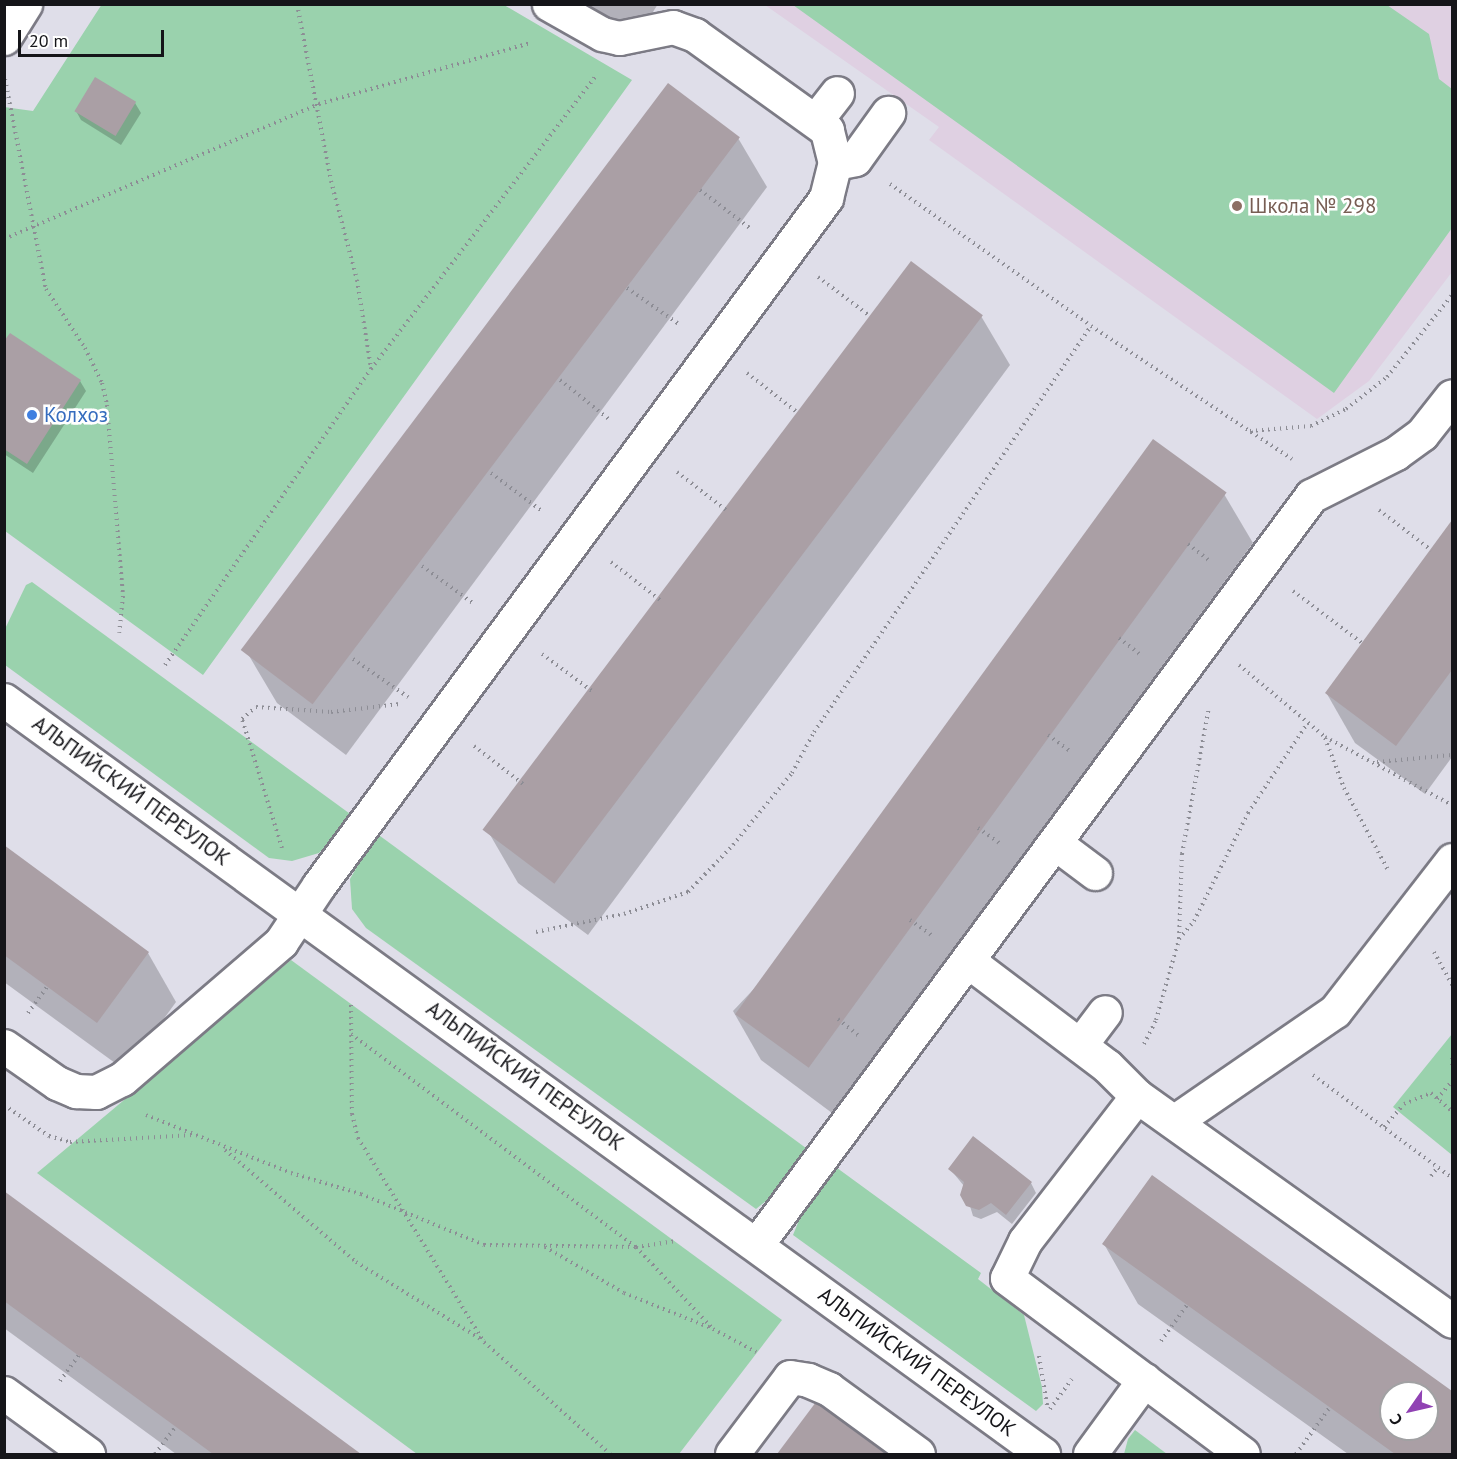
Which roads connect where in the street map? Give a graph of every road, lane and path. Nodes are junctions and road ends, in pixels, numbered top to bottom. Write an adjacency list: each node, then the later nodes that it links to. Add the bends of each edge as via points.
1 (25, 4): 5 (street)
2 (297, 4): 10 (path)
3 (549, 4): 6 (street, via 602,34)
4 (654, 16): 6 (street); 12 (street, via 695,35)
5 (4, 38)
6 (619, 38): 23 (path, via 592,83)
7 (537, 42): 10 (path)
8 (4, 75): 15 (path)
9 (837, 93): 12 (street)
10 (319, 104): 15 (path); 23 (path, via 331,181 357,280)
11 (888, 113): 13 (street)
12 (816, 120): 13 (street, via 827,130)
13 (845, 161): 17 (street, via 826,198); 21 (path)
14 (700, 190): 17 (path)
15 (32, 230): 16 (path); 38 (path, via 46,289 85,348 102,383 107,405 123,597)
16 (4, 239)
17 (784, 253): 20 (path); 22 (street)
18 (627, 288): 22 (path)
19 (1452, 295): 27 (path, via 1387,376 1346,409 1311,426)
20 (870, 316)
21 (1091, 326): 27 (path); 58 (path, via 814,732 792,772 733,845 688,892 624,914)
22 (714, 348): 26 (path); 28 (street)
23 (371, 369): 42 (path)
24 (560, 380): 28 (path)
25 (1452, 396): 30 (street, via 1422,434 1396,453)
26 (798, 413)
27 (1250, 431): 30 (path)
28 (642, 446): 31 (path); 32 (street)
29 (491, 473): 32 (path)
30 (1334, 482): 33 (path); 34 (street, via 1311,496)
31 (726, 510)
32 (577, 537): 36 (path); 37 (street)
33 (1431, 550)
34 (1259, 565): 39 (street); 40 (path)
35 (422, 566): 37 (path)
36 (660, 600)
37 (509, 629): 44 (path); 46 (street)
38 (119, 633)
39 (1207, 637): 43 (street); 47 (path)
40 (1362, 643)
41 (353, 659): 56 (path, via 417,703 331,711 256,706 242,719)
42 (165, 665)
43 (1180, 673): 53 (street); 59 (path, via 1209,706 1182,854)
44 (592, 691)
45 (4, 700): 56 (street, АЛЬПИЙСКИЙ ПЕРЕУЛОК)
46 (442, 720): 51 (path); 56 (street)
47 (1307, 724): 48 (path); 59 (path, via 1257,798 1194,921)
48 (1325, 737): 50 (path); 57 (path, via 1344,788)
49 (1452, 755): 50 (path)
50 (1377, 762): 52 (path)
51 (523, 784)
52 (1452, 805)
53 (1055, 843): 55 (street); 60 (street)
54 (1452, 860): 57 (street)
55 (1095, 873)
56 (300, 912): 71 (street, via 281,942 258,965 122,1079); 82 (street, АЛЬПИЙСКИЙ ПЕРЕУЛОК)
57 (1412, 913): 66 (street, via 1335,1011)
58 (536, 932)
59 (1179, 939): 70 (path, via 1156,1020)
60 (968, 961): 65 (street); 82 (street)
61 (351, 993): 63 (path)
62 (1105, 1011): 65 (street)
63 (351, 1034): 80 (path, via 352,1114 358,1138); 84 (path)
64 (4, 1046): 71 (street, via 57,1083 76,1091)
65 (1080, 1046): 70 (street)
66 (1280, 1051): 74 (street); 75 (path)
67 (1452, 1058): 68 (path)
68 (1452, 1065)
69 (1452, 1081): 72 (path)
70 (1129, 1088): 74 (street); 88 (street, via 1025,1240 1007,1278)
71 (96, 1092): 76 (path)
72 (1437, 1099): 73 (path); 75 (path, via 1431,1093 1404,1104)
73 (1452, 1111)
74 (1175, 1122): 85 (street)
75 (1384, 1127): 77 (path)
76 (223, 1148): 80 (path, via 361,1194); 87 (path, via 356,1262)
77 (1438, 1167): 78 (path); 79 (path)
78 (1431, 1176)
79 (1452, 1178)
80 (406, 1214): 83 (path, via 484,1245); 87 (path)
81 (682, 1237): 84 (path, via 674,1243)
82 (757, 1244): 100 (street, АЛЬПИЙСКИЙ ПЕРЕУЛОК)
83 (544, 1246): 84 (path); 86 (path, via 624,1293)
84 (636, 1247): 86 (path)
85 (1452, 1321)
86 (714, 1329): 89 (path, via 758,1353)
87 (484, 1342): 97 (path)
88 (1097, 1346): 90 (street); 93 (path)
89 (790, 1377): 98 (street); 99 (street, via 829,1389)
90 (1144, 1380): 101 (street); 102 (street)
91 (4, 1393): 95 (street)
92 (1330, 1407): 103 (path)
93 (1048, 1412)
94 (175, 1427): 96 (path)
95 (88, 1455)
96 (154, 1455)
97 (610, 1455)
98 (732, 1455)
99 (918, 1455)
100 (1043, 1455)
101 (1090, 1455)
102 (1243, 1455)
103 (1296, 1455)

